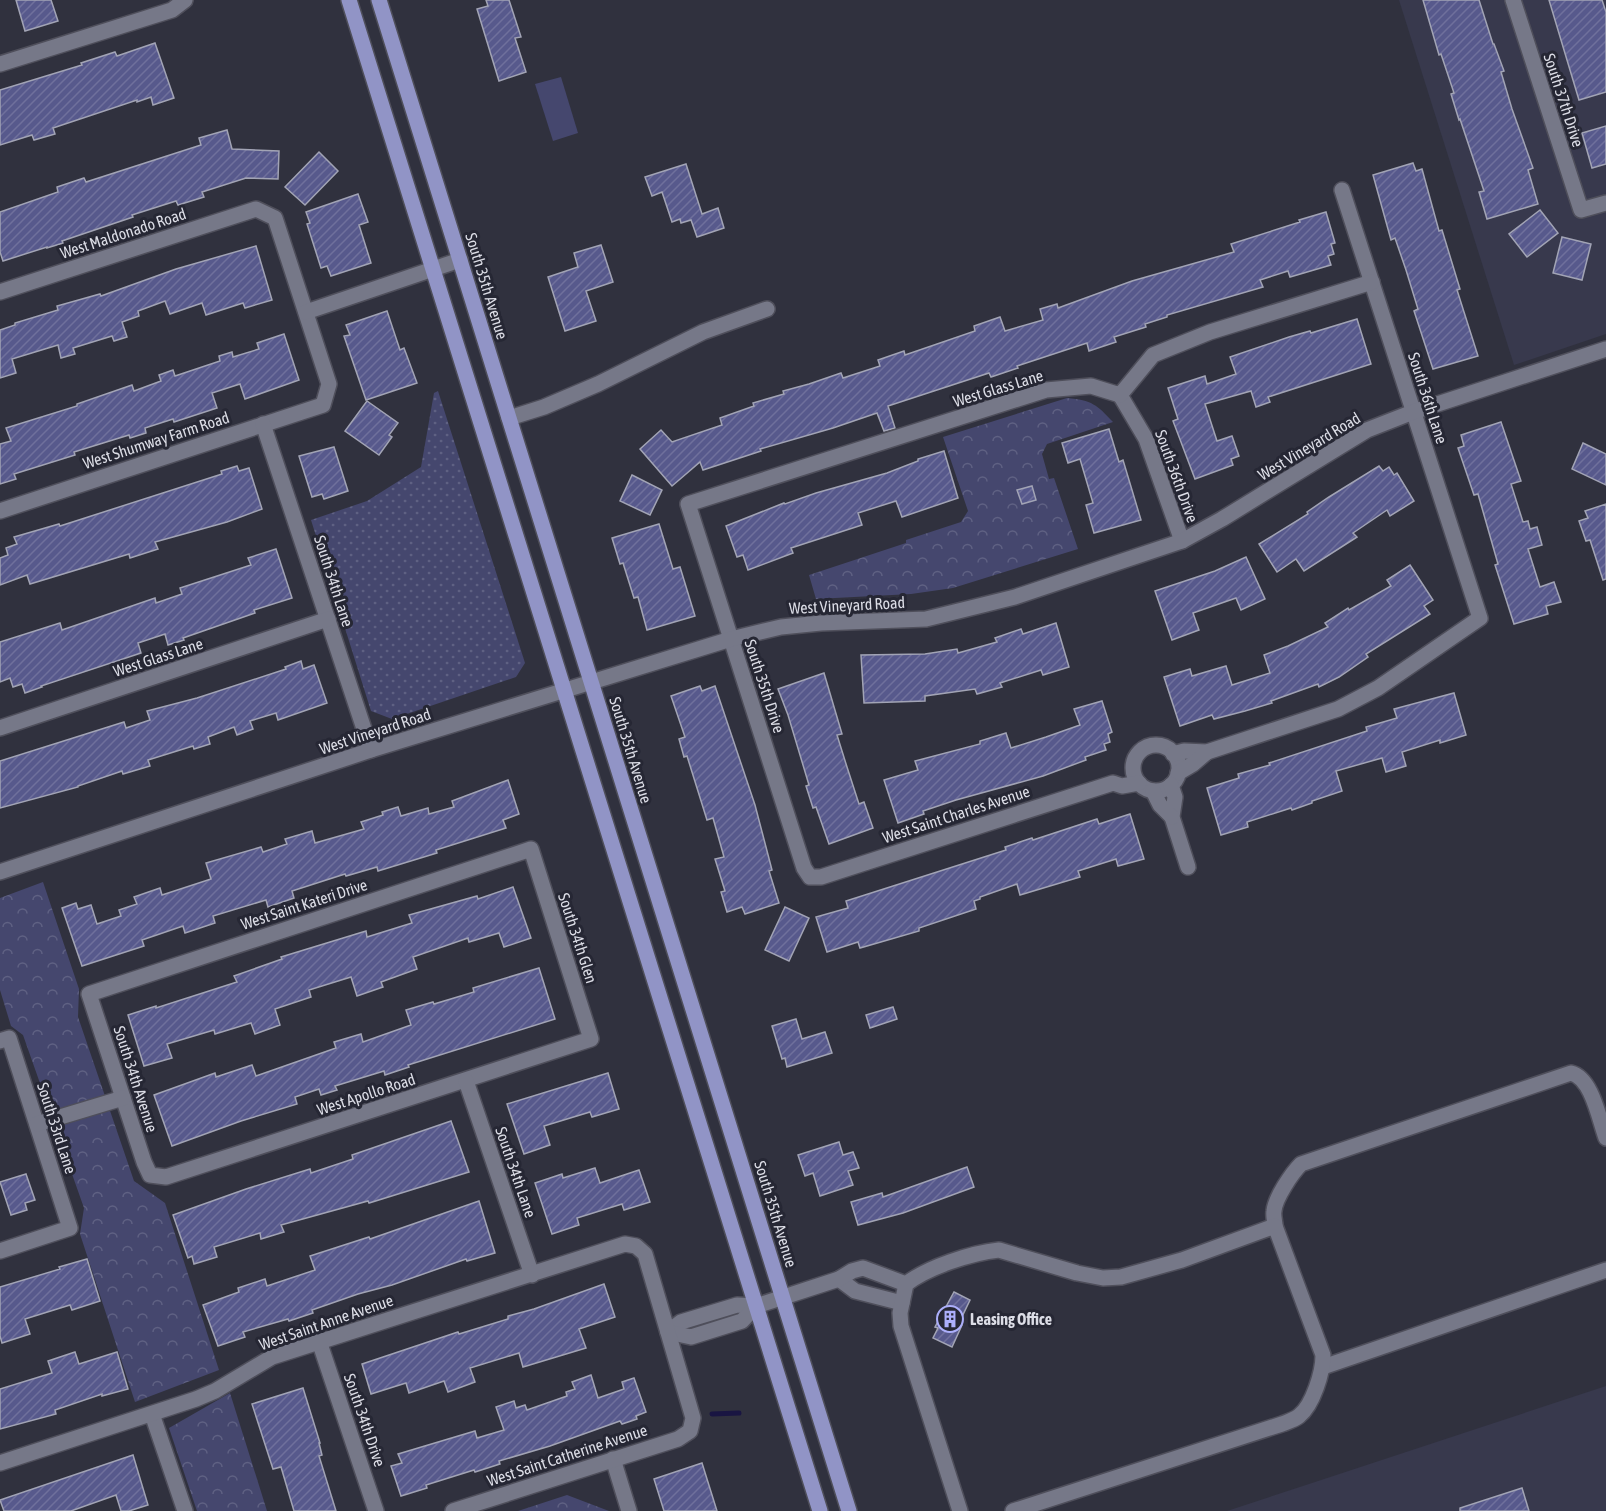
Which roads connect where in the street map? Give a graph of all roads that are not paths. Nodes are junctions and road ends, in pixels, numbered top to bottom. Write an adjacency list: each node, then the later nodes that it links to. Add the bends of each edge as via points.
1 (185, 0): 5 (street, via 172,10)
2 (349, 0): 9 (main road)
3 (379, 0): 8 (main road, South 35th Avenue)
4 (1513, 0): 7 (street, South 37th Drive, via 1581,210)
5 (2, 58)
6 (1342, 190): 10 (street, South 36th Lane)
7 (1606, 203)
8 (460, 260): 9 (street); 17 (main road, South 35th Avenue)
9 (432, 270): 13 (street); 25 (main road)
10 (1372, 282): 15 (street, via 1210,332 1153,355); 16 (street, South 36th Lane)
11 (0, 292): 13 (street, West Maldonado Road, via 256,209 275,218)
12 (767, 309): 17 (street, via 703,332 598,384)
13 (306, 312): 18 (street, West Shumway Farm Road, via 329,384 323,405)
14 (1606, 349): 16 (street, West Vineyard Road)
15 (1120, 394): 19 (street, West Glass Lane, via 1091,386 1046,390); 21 (street, South 36th Drive, via 1146,439)
16 (1413, 412): 21 (street, West Vineyard Road, via 1367,430); 28 (street, South 36th Lane, via 1480,618 1378,688 1338,709)
17 (509, 418): 24 (main road, South 35th Avenue)
18 (263, 424): 20 (street, West Shumway Farm Road); 22 (street, South 34th Lane)
19 (688, 504): 23 (street, South 35th Drive)
20 (0, 511)
21 (1182, 541): 23 (street, West Vineyard Road, via 960,612 926,619 821,622)
22 (328, 619): 26 (street, West Glass Lane); 27 (street, South 34th Lane)
23 (731, 639): 24 (street, West Vineyard Road); 39 (street, South 35th Drive)
24 (591, 681): 25 (street, West Vineyard Road); 54 (main road, South 35th Avenue)
25 (564, 690): 27 (street, West Vineyard Road); 56 (main road)
26 (0, 728)
27 (371, 750): 38 (street, West Vineyard Road)
28 (1207, 752): 29 (street); 31 (street)
29 (1173, 754): 30 (street, via 1153,746 1139,753); 31 (street, via 1178,760)
30 (1133, 767): 32 (street, West Saint Charles Avenue, via 1118,775); 33 (street)
31 (1175, 779): 34 (street); 35 (street)
32 (1113, 783): 33 (street, West Saint Charles Avenue); 39 (street, West Saint Charles Avenue, via 821,877)
33 (1139, 783): 34 (street)
34 (1153, 791): 35 (street)
35 (1172, 817): 37 (street)
36 (531, 849): 40 (street, West Saint Kateri Drive); 41 (street, South 34th Glen)
37 (1188, 867)
38 (0, 872)
39 (810, 877)
40 (89, 994): 44 (street, South 34th Avenue)
41 (591, 1039): 43 (street, West Apollo Road)
42 (5, 1040): 45 (street, South 33rd Lane)
43 (466, 1080): 47 (street, West Apollo Road, via 166,1177); 51 (street, South 34th Lane)
44 (123, 1098): 45 (street); 47 (street, South 34th Avenue)
45 (37, 1124): 49 (street, South 33rd Lane, via 70,1228)
46 (1606, 1138): 48 (street, via 1588,1086 1571,1073 1301,1164 1276,1202)
47 (150, 1175)
48 (1275, 1226): 53 (street, via 1182,1260 1121,1277 1077,1273 999,1250 936,1268); 59 (street, via 1323,1355)
49 (0, 1251)
50 (1606, 1270): 59 (street)
51 (532, 1275): 57 (street, West Saint Anne Avenue, via 625,1244 636,1246 645,1254); 58 (street, West Saint Anne Avenue)
52 (839, 1279): 53 (street, via 863,1268); 54 (street); 55 (street, via 855,1291)
53 (906, 1284): 55 (street)
54 (784, 1298): 56 (street); 68 (main road, South 35th Avenue)
55 (902, 1303): 69 (street, via 905,1342)
56 (756, 1306): 57 (street, via 742,1321 691,1337); 67 (main road)
57 (668, 1332): 61 (street, West Saint Catherine Avenue, via 693,1418 690,1431)
58 (319, 1341): 60 (street, West Saint Anne Avenue, via 272,1357 215,1391); 64 (street, South 34th Drive)
59 (1323, 1367): 70 (street, via 1306,1408 1292,1420)
60 (152, 1414): 62 (street, West Saint Anne Avenue); 63 (street)
61 (613, 1459): 65 (street, West Saint Catherine Avenue); 66 (street)
62 (0, 1463)
63 (185, 1511)
64 (376, 1511)
65 (453, 1511)
66 (629, 1511)
67 (820, 1511)
68 (849, 1511)
69 (960, 1511)
70 (1013, 1511)

